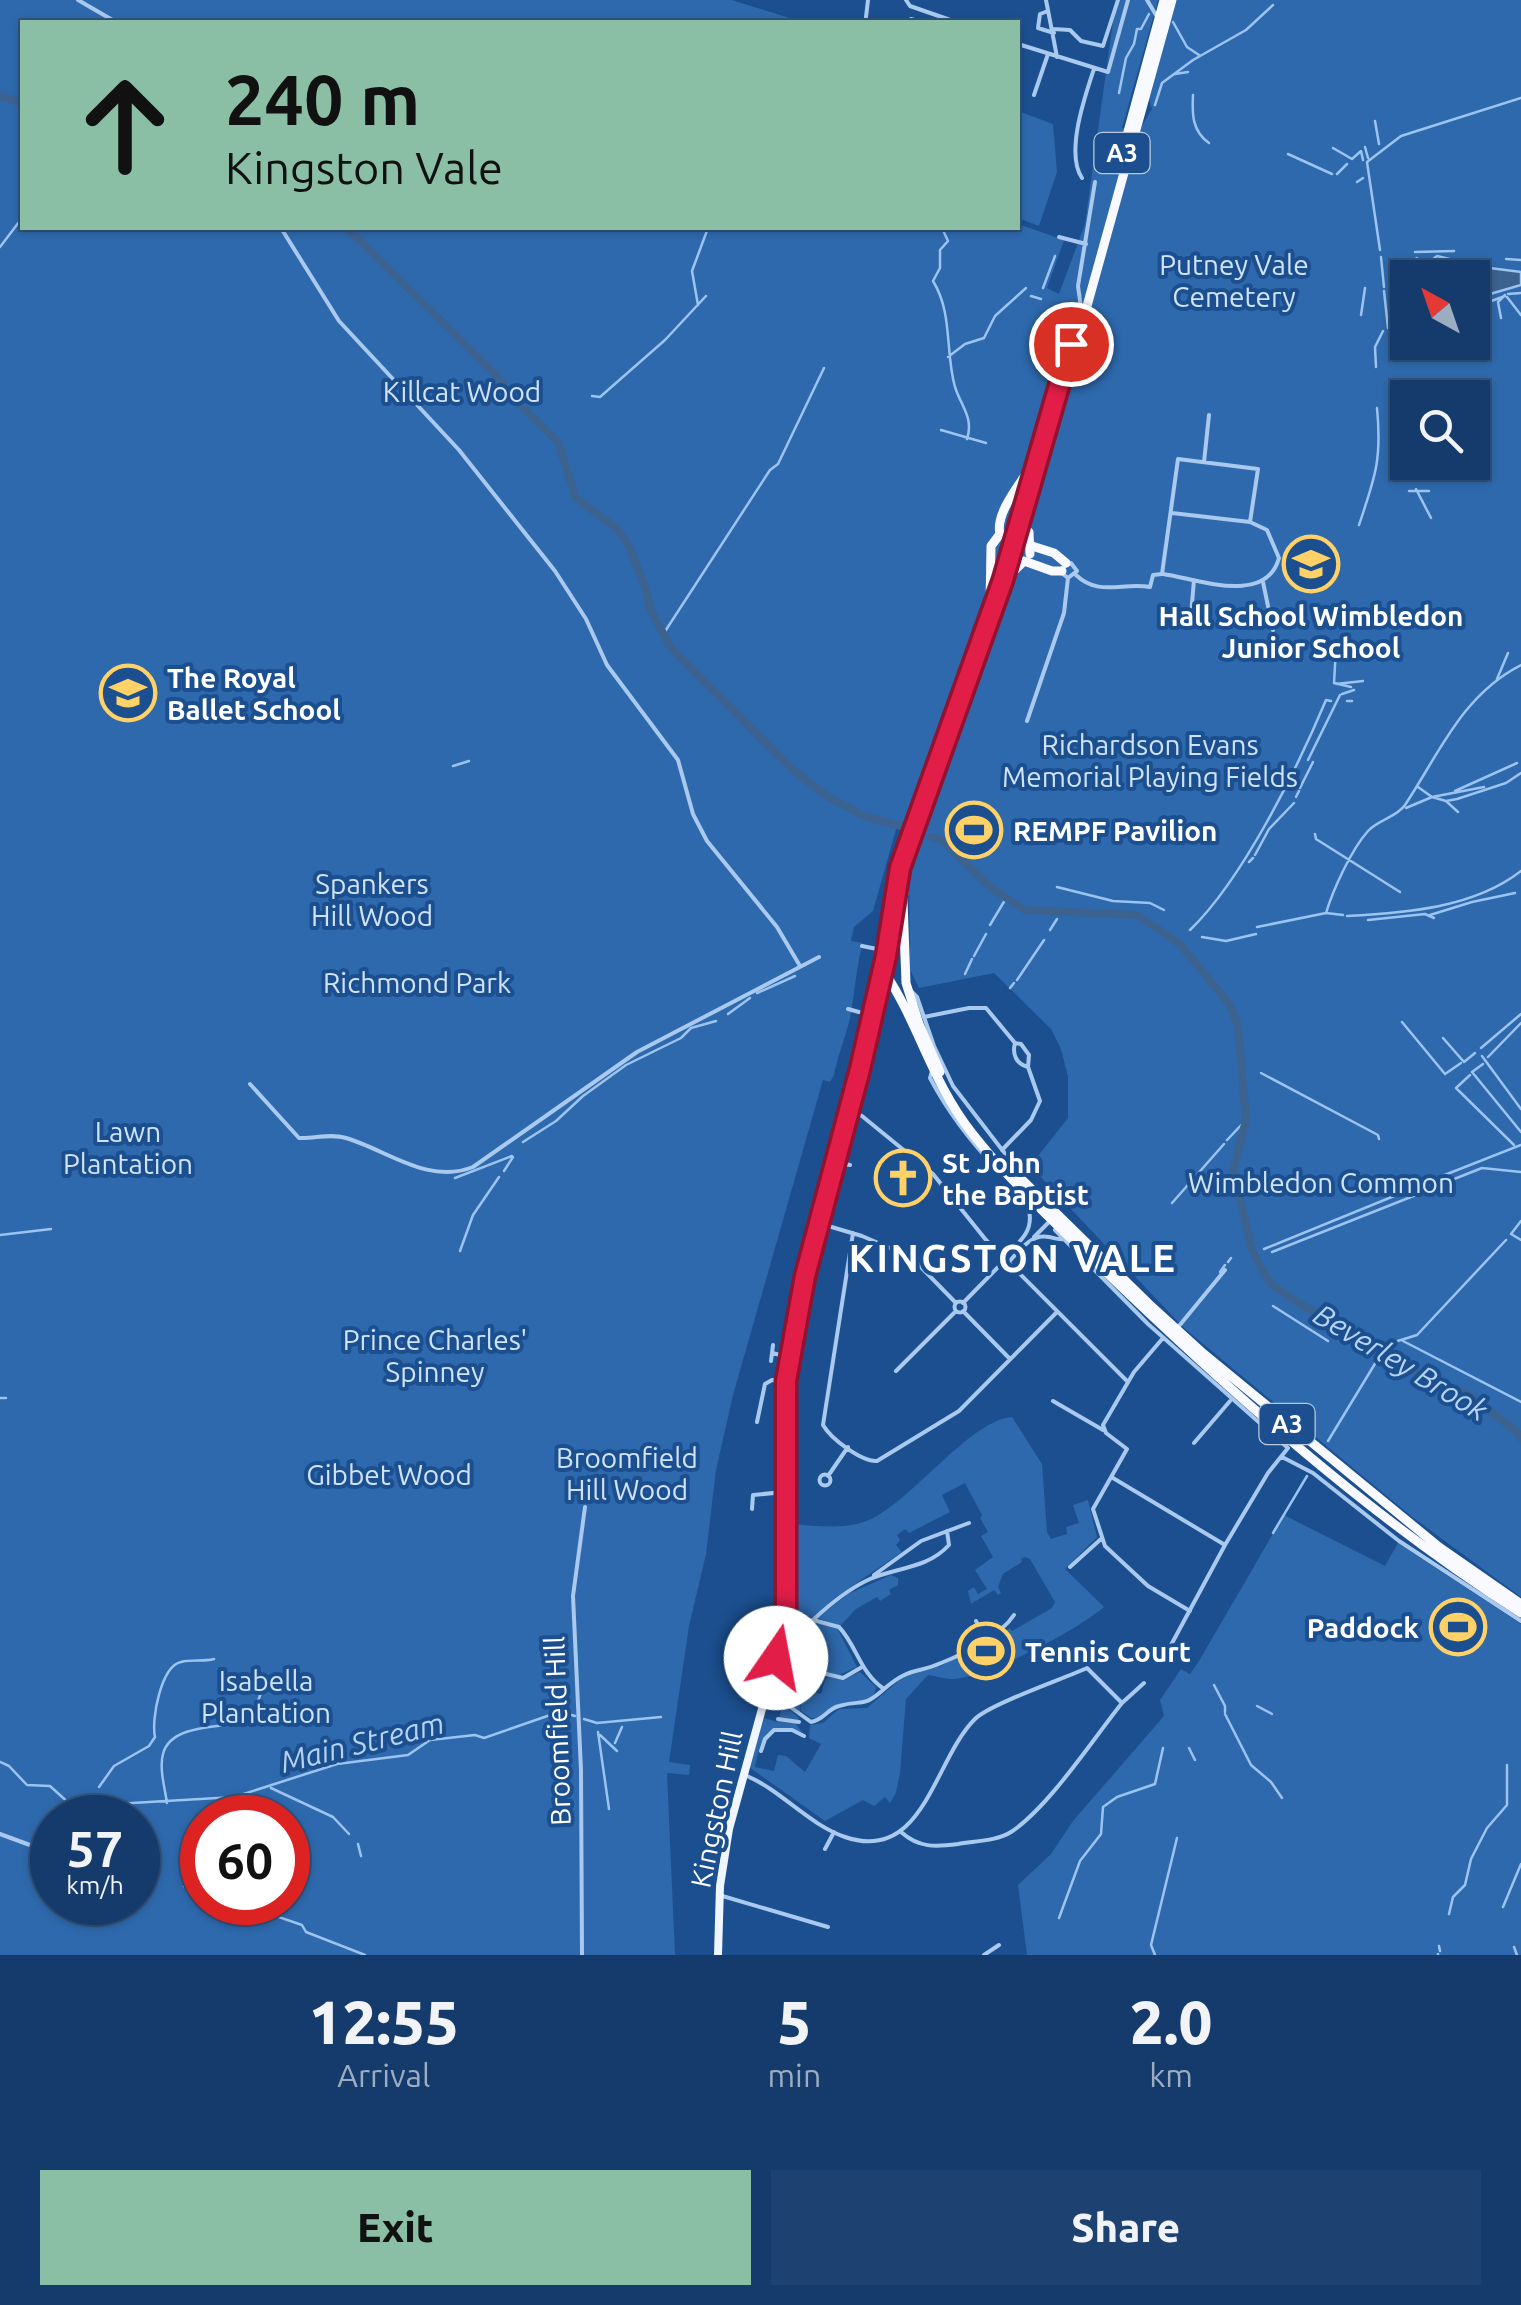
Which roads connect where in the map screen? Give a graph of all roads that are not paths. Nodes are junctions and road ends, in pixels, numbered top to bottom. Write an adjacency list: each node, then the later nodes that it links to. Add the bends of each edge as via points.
1 (78, 0): 11 (street)
2 (868, 0): 10 (street)
3 (906, 0): 12 (street)
4 (1046, 0): 9 (street)
5 (1118, 0): 14 (street, via 1103,46 1070,30)
6 (1128, 0): 18 (street, via 1110,71)
7 (1147, 0): 13 (street)
8 (1168, 0): 13 (highway, A3); 25 (highway, A3)
9 (1049, 10): 14 (street); 14 (street, via 1040,14 1038,28)
10 (866, 16)
11 (113, 20)
12 (932, 20)
13 (1158, 20): 25 (highway, A3)
14 (1054, 31): 17 (street)
15 (1020, 45): 16 (street)
16 (1048, 54): 17 (street); 19 (street)
17 (1057, 57): 18 (street)
18 (1094, 69): 20 (street, via 1075,155)
19 (1034, 95)
20 (1082, 178)
21 (1095, 182): 24 (street)
22 (282, 230): 48 (street, via 340,321 459,450 554,571 607,664 678,760 707,841)
23 (1059, 237): 24 (street)
24 (1086, 244): 25 (street)
25 (1085, 291): 27 (highway, A3); 31 (highway, A3)
26 (1210, 415): 28 (street)
27 (1041, 451): 31 (highway, A3); 32 (highway, A3, via 998,524)
28 (1204, 462): 29 (street, via 1178,459); 30 (street, via 1258,469)
29 (1172, 513): 30 (street); 35 (street)
30 (1250, 522): 39 (street, via 1267,530 1279,553 1275,572)
31 (1026, 524): 32 (highway, A3, bridge); 33 (highway, A3, bridge)
32 (1010, 543): 36 (highway, A3); 42 (highway, A3); 42 (highway, A3, via 991,546 992,595)
33 (1033, 554): 34 (highway, via 1052,572); 34 (highway, via 1054,553); 36 (highway)
34 (1065, 571): 37 (street); 37 (street, via 1076,566); 43 (street, via 1064,613)
35 (1162, 574): 37 (street, via 1153,574 1150,587 1104,590); 38 (street)
36 (1010, 575): 44 (highway, A3)
37 (1076, 575)
38 (1194, 579): 39 (street, via 1243,587); 40 (street)
39 (1263, 582): 41 (street)
40 (1191, 615)
41 (1273, 630)
42 (979, 648): 44 (highway, A3)
43 (1026, 721)
44 (904, 864): 46 (highway, A3); 50 (highway, A3)
45 (862, 946): 46 (street)
46 (886, 951): 49 (highway, A3)
47 (819, 957): 48 (street)
48 (800, 966): 60 (street, via 636,1052 467,1170 410,1165 340,1136 302,1139)
49 (884, 966): 51 (highway, A3); 53 (main road)
50 (904, 970): 51 (main road); 52 (highway, A3)
51 (894, 984): 53 (main road); 59 (highway, A3)
52 (907, 989): 56 (street); 64 (highway, A3, via 951,1092)
53 (876, 1000): 55 (main road)
54 (848, 1009): 55 (street)
55 (866, 1013): 61 (main road)
56 (924, 1017): 57 (street, via 986,1008); 62 (street, via 953,1086)
57 (1015, 1042): 58 (street, via 1018,1062); 58 (street, via 1026,1048)
58 (1028, 1067): 62 (street, via 1038,1108)
59 (931, 1074): 66 (street, via 968,1138); 110 (highway, A3, via 994,1159 1160,1326 1350,1488)
60 (251, 1086)
61 (850, 1110): 65 (main road); 72 (street, via 933,1174)
62 (1002, 1150): 64 (street)
63 (850, 1165): 65 (street)
64 (1019, 1176): 79 (highway, A3)
65 (838, 1178): 67 (main road)
66 (1032, 1207): 68 (street); 72 (street, via 1027,1234)
67 (818, 1223): 69 (street); 83 (main road)
68 (1047, 1223): 70 (street); 71 (street)
69 (853, 1233): 75 (street, via 910,1256); 94 (street, via 823,1425)
70 (1032, 1239): 71 (street); 72 (street)
71 (1064, 1239): 80 (street)
72 (1005, 1260): 74 (street); 78 (street)
73 (1225, 1270): 79 (street)
74 (963, 1303): 75 (street); 77 (street)
75 (956, 1304): 76 (street)
76 (956, 1311): 77 (street); 86 (street)
77 (964, 1311): 84 (street)
78 (1056, 1313): 84 (street); 88 (street)
79 (1176, 1330): 107 (highway, A3, via 1399,1515)
80 (1164, 1338): 88 (street); 89 (street)
81 (773, 1345): 82 (street)
82 (772, 1354): 83 (street); 85 (street)
83 (789, 1357): 87 (main road)
84 (1010, 1360): 94 (street, via 959,1412 877,1461)
85 (770, 1361)
86 (896, 1372)
87 (786, 1381): 91 (street, via 763,1386); 98 (main road)
88 (1128, 1382): 92 (street)
89 (1232, 1400): 93 (street); 95 (street, via 1288,1448)
90 (1052, 1401): 92 (street)
91 (757, 1422)
92 (1102, 1430): 97 (street, via 1127,1448)
93 (1194, 1442)
94 (848, 1447): 96 (street)
95 (1282, 1457): 104 (street); 110 (street)
96 (828, 1476)
97 (1112, 1477): 103 (street, via 1093,1506); 104 (street)
98 (786, 1494): 100 (street, via 753,1495); 113 (main road, Kingston Hill)
99 (586, 1507): 136 (street, Broomfield Hill, via 573,1596)
100 (752, 1509)
101 (968, 1523): 102 (street)
102 (947, 1531): 106 (street, via 921,1541); 106 (street, via 949,1545 942,1552)
103 (1102, 1538): 105 (street); 108 (street, via 1148,1586)
104 (1225, 1545): 108 (street)
105 (1070, 1567)
106 (870, 1578): 111 (street)
107 (1521, 1604)
108 (1190, 1611): 115 (street)
109 (1014, 1615): 114 (street)
110 (1521, 1617)
111 (813, 1620): 113 (street); 116 (street, via 844,1631)
112 (976, 1622): 114 (street)
113 (784, 1624): 119 (main road, Kingston Hill)
114 (986, 1640): 118 (street)
115 (1164, 1658)
116 (862, 1667): 118 (street); 120 (street, via 843,1678 789,1665)
117 (1144, 1683): 121 (street)
118 (884, 1689): 123 (street, via 866,1703 834,1707 821,1720)
119 (767, 1690): 120 (street); 125 (main road, Kingston Hill)
120 (777, 1696): 123 (street)
121 (1122, 1703): 129 (street, via 1013,1831 930,1847); 129 (street, via 1086,1668 980,1715)
122 (778, 1719): 123 (street)
123 (801, 1720): 124 (street, via 804,1736 774,1730)
124 (761, 1752)
125 (742, 1775): 127 (street); 133 (main road, Kingston Hill)
126 (832, 1820): 127 (street)
127 (824, 1828): 128 (street)
128 (834, 1832): 129 (street, via 862,1841); 132 (street, via 827,1852)
129 (901, 1832)
130 (0, 1834): 131 (street)
131 (30, 1845)
132 (817, 1850)
133 (720, 1894): 134 (street); 137 (main road, Kingston Hill)
134 (828, 1928)
135 (1000, 1945): 138 (street)
136 (582, 1955)
137 (718, 1955)
138 (984, 1955)

